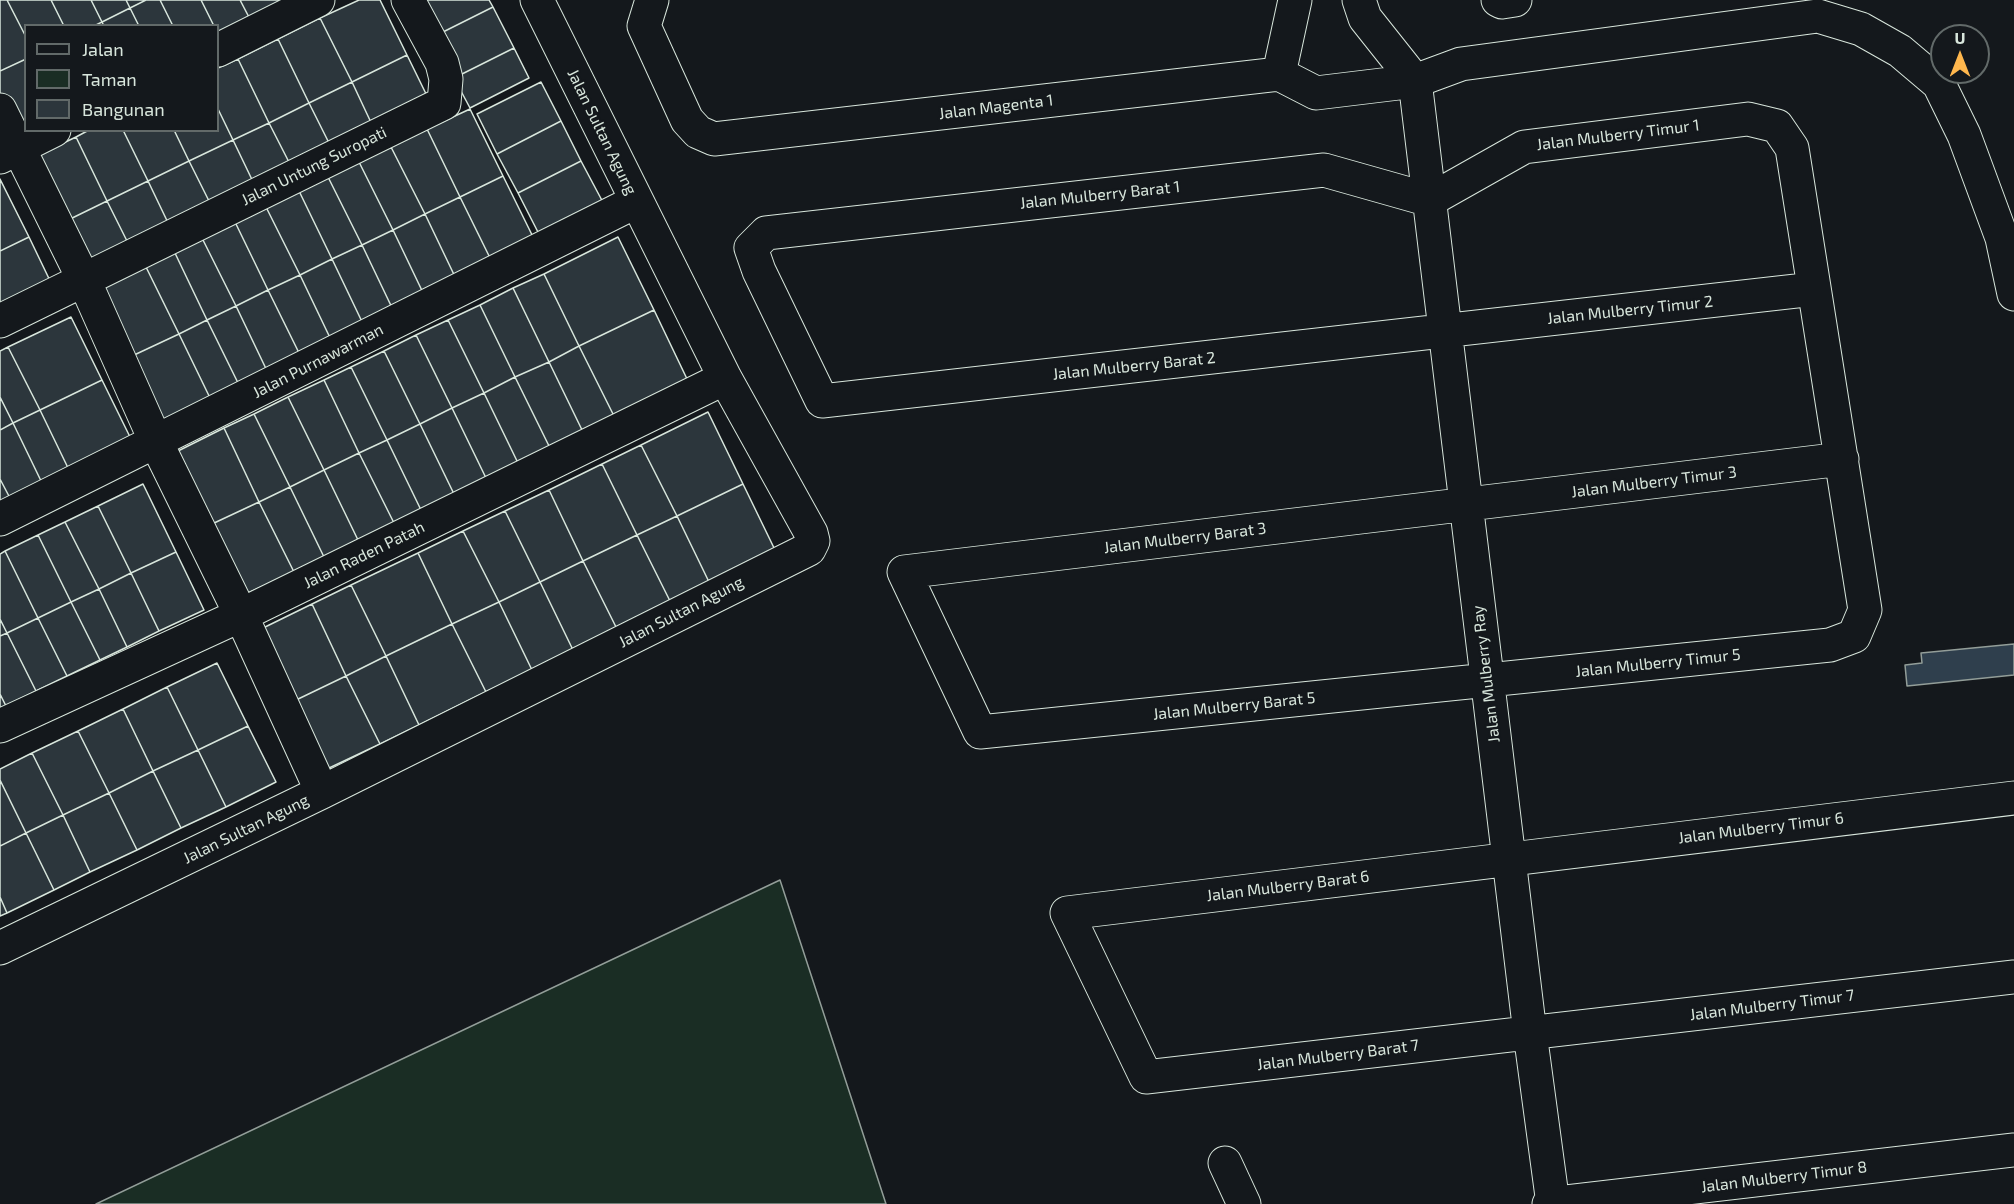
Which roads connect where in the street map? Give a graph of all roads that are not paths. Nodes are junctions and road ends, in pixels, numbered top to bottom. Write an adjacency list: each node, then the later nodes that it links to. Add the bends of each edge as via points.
1 (318, 0): 9 (street)
2 (408, 0): 17 (street, Jalan Untung Suropati, via 442,63 446,79 444,103)
3 (537, 0): 16 (street, Jalan Sultan Agung)
4 (652, 0): 10 (street, Jalan Magenta 1, via 644,26 687,120 698,132 714,140)
5 (1294, 0): 10 (street)
6 (1498, 0): 7 (street)
7 (1515, 0)
8 (1362, 9): 11 (street)
9 (219, 50)
10 (1279, 74): 11 (street, via 1316,93)
11 (1415, 81): 15 (street, Jalan Mulberry Ray); 19 (street, via 1461,64 1818,16 1861,29 1900,51 1939,84 1964,135 2002,238)
12 (0, 110): 14 (street)
13 (50, 132): 14 (street)
14 (9, 153): 17 (street)
15 (1430, 200): 18 (street, Jalan Mulberry Timur 1, via 1524,147 1748,119 1777,126 1792,148); 21 (street, Jalan Mulberry Ray); 23 (street, Jalan Mulberry Barat 1, via 1324,170 766,233 751,248)
16 (636, 201): 22 (street, Jalan Sultan Agung); 24 (street, Jalan Purnawarman)
17 (84, 280): 20 (street); 24 (street)
18 (1814, 289): 21 (street, Jalan Mulberry Timur 2); 25 (street)
19 (2014, 294)
20 (0, 321)
21 (1446, 331): 23 (street, Jalan Mulberry Barat 2); 26 (street, Jalan Mulberry Ray)
22 (724, 378): 28 (street, Jalan Raden Patah); 32 (street, Jalan Sultan Agung, via 812,533 809,549)
23 (822, 401)
24 (156, 442): 27 (street, Jalan Purnawarman); 28 (street)
25 (1842, 459): 26 (street, Jalan Mulberry Timur 3); 29 (street, Jalan Mulberry Timur 5, via 1866,610 1854,636 1830,645)
26 (1466, 504): 29 (street, Jalan Mulberry Ray); 31 (street, Jalan Mulberry Barat 3, via 904,572)
27 (0, 519)
28 (241, 615): 30 (street, Jalan Raden Patah); 32 (street)
29 (1487, 680): 31 (street, Jalan Mulberry Barat 5); 34 (street, Jalan Mulberry Ray)
30 (0, 726)
31 (980, 732)
32 (322, 792): 35 (street, Jalan Sultan Agung)
33 (2014, 798): 34 (street, Jalan Mulberry Timur 6)
34 (1509, 858): 37 (street, Jalan Mulberry Ray); 38 (street, Jalan Mulberry Barat 6, via 1067,913)
35 (0, 948)
36 (2014, 977): 37 (street, Jalan Mulberry Timur 7)
37 (1530, 1033): 38 (street, Jalan Mulberry Barat 7); 42 (street, Jalan Mulberry Ray)
38 (1146, 1077)
39 (2014, 1150): 42 (street, Jalan Mulberry Timur 8)
40 (1225, 1163): 41 (street)
41 (1244, 1204)
42 (1551, 1204)

